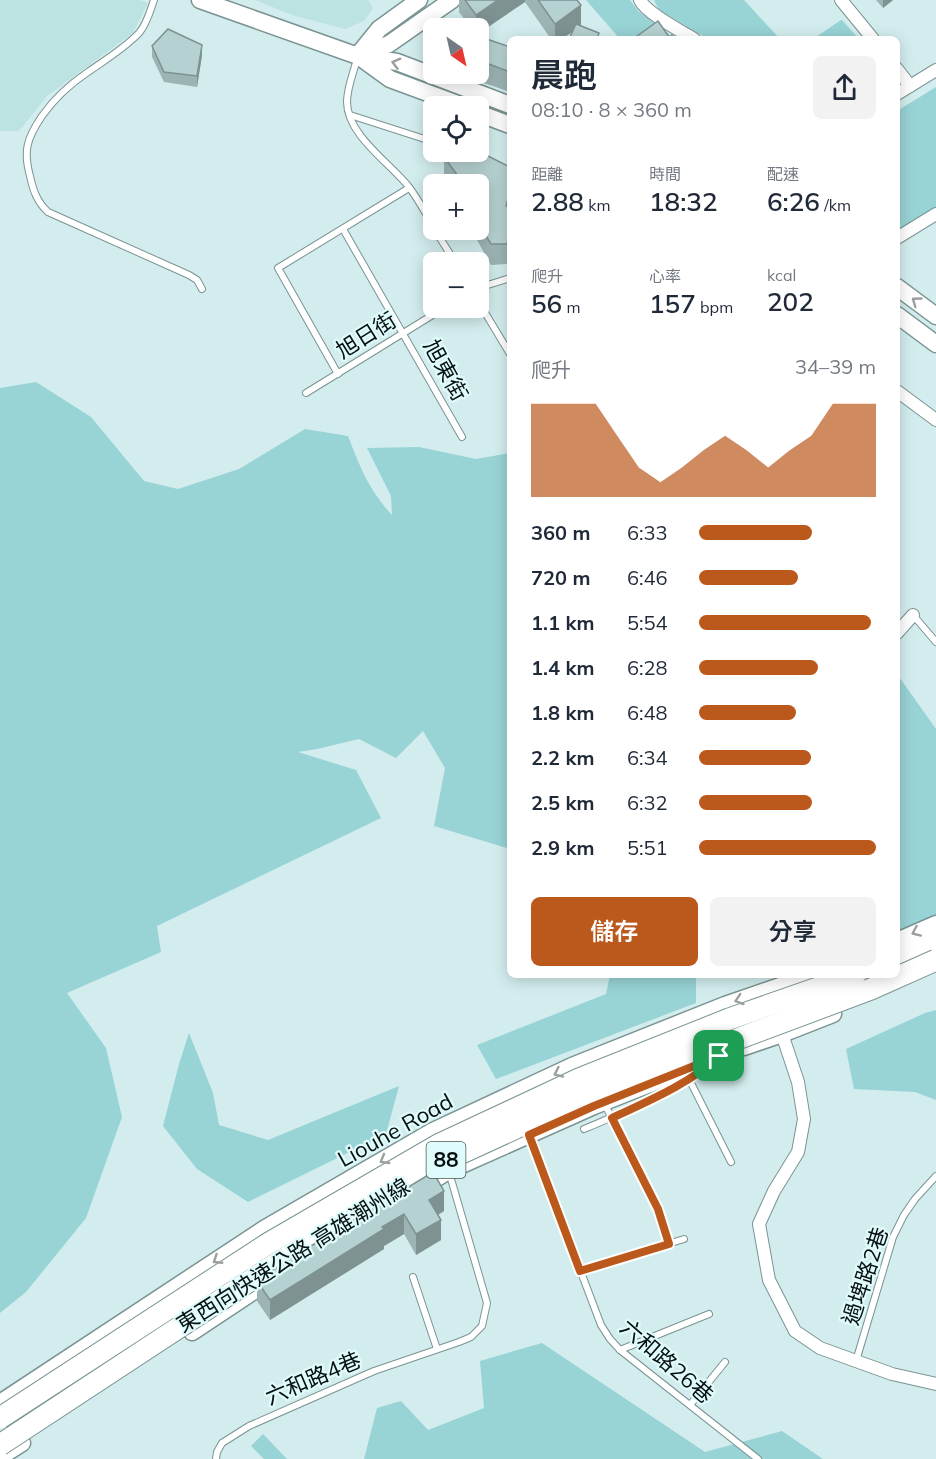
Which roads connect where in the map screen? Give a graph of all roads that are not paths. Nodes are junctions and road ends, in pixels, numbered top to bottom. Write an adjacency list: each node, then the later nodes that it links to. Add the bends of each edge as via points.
1 (154, 0): 27 (lane, via 140,32 50,105 30,136 26,161 36,198 48,212 189,274)
2 (200, 0): 9 (main road)
3 (419, 0): 9 (main road, via 379,29)
4 (452, 0): 9 (main road, via 389,44)
5 (640, 0): 7 (street, via 654,14)
6 (841, 0): 8 (street)
7 (689, 36)
8 (871, 36)
9 (358, 56): 14 (main road, via 390,79); 15 (main road, one-way to 9, via 397,62); 16 (lane, via 348,91)
10 (936, 70): 12 (street)
11 (900, 73): 12 (street)
12 (910, 86): 13 (street)
13 (900, 92)
14 (435, 96)
15 (507, 104)
16 (350, 116): 19 (lane); 20 (lane, via 359,135)
17 (489, 117): 18 (main road)
18 (507, 124)
19 (423, 139)
20 (409, 188): 21 (lane); 23 (lane)
21 (423, 210)
22 (936, 214): 24 (street)
23 (343, 229): 33 (lane, 旭東街); 36 (lane, via 278,268)
24 (900, 235)
25 (507, 279): 26 (lane)
26 (489, 285)
27 (202, 289)
28 (900, 289): 29 (main road, one-way to 28)
29 (936, 316)
30 (900, 317): 34 (main road)
31 (428, 318): 33 (lane, 旭日街)
32 (488, 318): 35 (lane)
33 (404, 333): 36 (lane, 旭日街); 40 (lane, 旭東街)
34 (936, 344)
35 (507, 349)
36 (338, 374): 37 (lane, 旭日街)
37 (306, 393)
38 (900, 393): 39 (street)
39 (936, 420)
40 (462, 437)
41 (914, 615): 42 (street); 43 (lane)
42 (900, 630)
43 (936, 642)
44 (936, 924): 46 (main road, one-way to 46)
45 (936, 939): 47 (highway)
46 (900, 940)
47 (900, 956)
48 (936, 960): 50 (highway, 東西向快速公路 高雄潮州線 / 88, bridge)
49 (936, 971): 54 (main road)
50 (900, 976)
51 (795, 978): 54 (street); 74 (main road, Liouhe Road, one-way to 74, via 572,1066 433,1131 264,1229)
52 (846, 978): 76 (highway, 東西向快速公路 高雄潮州線 / 88, bridge, via 729,1019 579,1079 438,1145 269,1243)
53 (896, 978): 77 (highway, 東西向快速公路 高雄潮州線 / 88, bridge, via 588,1095 444,1161 280,1261)
54 (782, 1034): 55 (main road); 72 (street, via 798,1082 804,1119 798,1152 759,1224 769,1280 795,1330 820,1348)
55 (719, 1056): 56 (lane); 57 (main road)
56 (689, 1079): 58 (lane); 61 (lane)
57 (604, 1102): 58 (lane); 60 (main road)
58 (612, 1118): 59 (lane); 65 (lane, via 658,1209)
59 (584, 1129)
60 (529, 1135): 62 (main road); 66 (lane, 六和路26巷)
61 (731, 1162)
62 (448, 1171): 69 (lane, 六和路4巷, via 487,1303 477,1332); 78 (main road, via 285,1270)
63 (936, 1176): 72 (lane, 過埤路2巷, via 915,1199 893,1237)
64 (684, 1239): 65 (lane)
65 (669, 1244): 66 (lane)
66 (580, 1271): 70 (lane, 六和路26巷, via 601,1325)
67 (413, 1277): 69 (lane)
68 (709, 1314): 70 (lane)
69 (438, 1349): 79 (lane, 六和路4巷, via 374,1371 249,1426 222,1443)
70 (620, 1350): 75 (lane, 六和路26巷)
71 (725, 1362): 75 (lane)
72 (856, 1362): 73 (street)
73 (936, 1384)
74 (0, 1403)
75 (690, 1405): 80 (lane, 六和路26巷)
76 (0, 1418)
77 (0, 1445)
78 (0, 1457)
79 (216, 1459)
80 (758, 1459)

